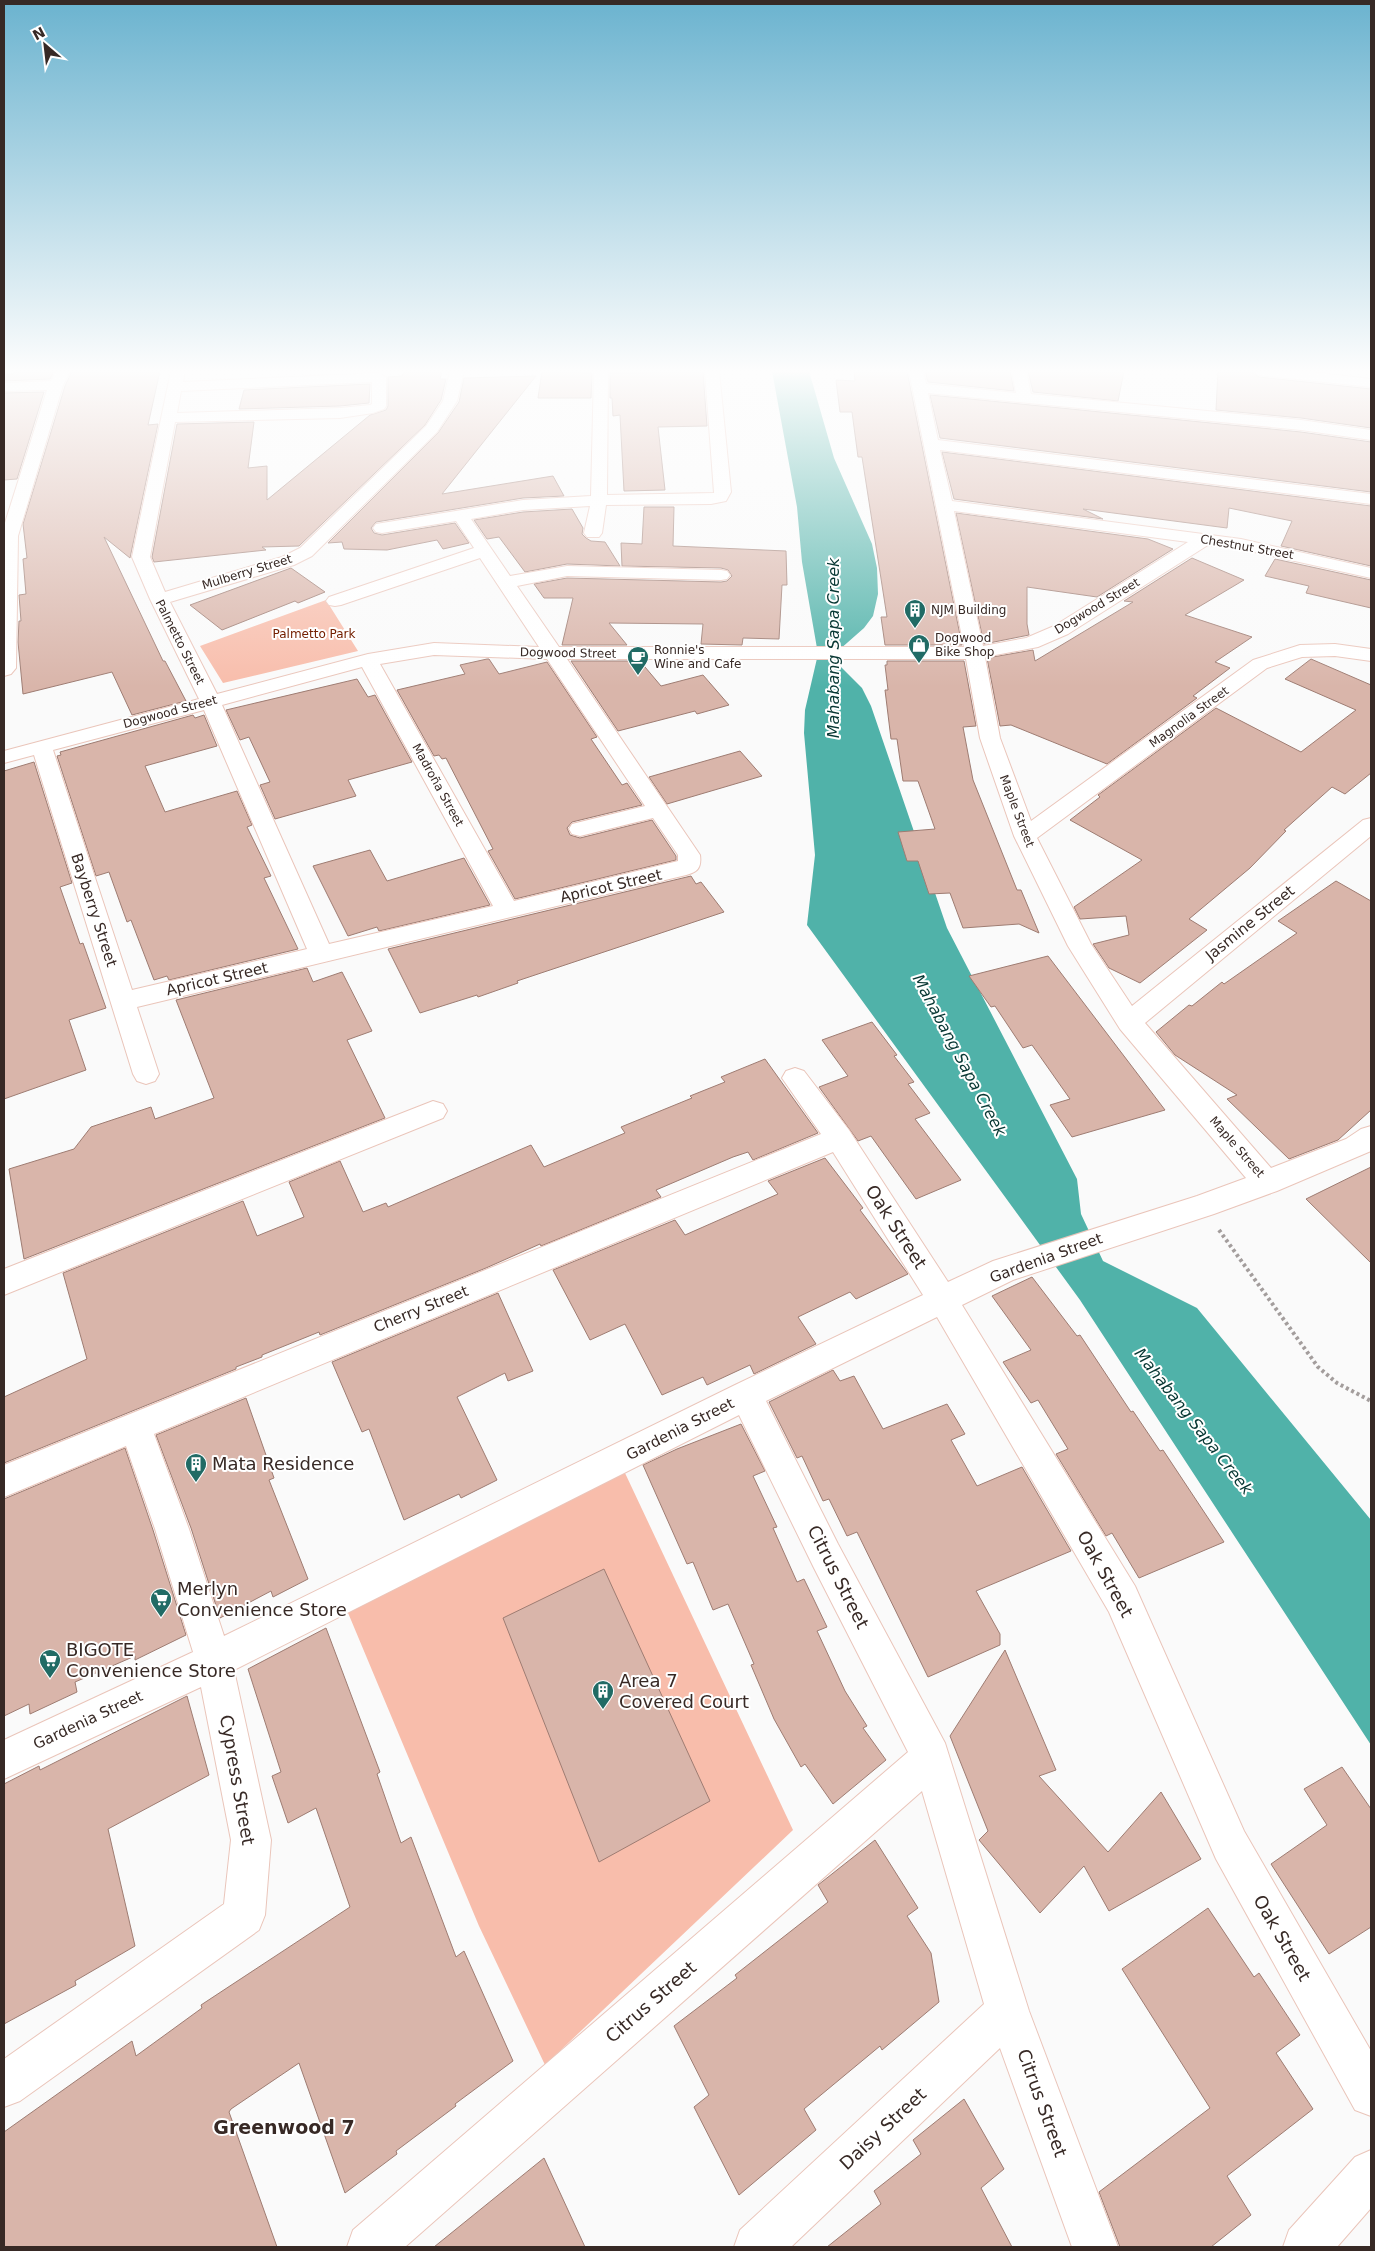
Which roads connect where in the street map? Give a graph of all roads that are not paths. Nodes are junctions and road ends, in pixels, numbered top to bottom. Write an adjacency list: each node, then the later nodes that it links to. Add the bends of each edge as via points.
1 (28, 476): 25 (street, via 9,536)
2 (158, 476): 19 (street, Palmetto Street, via 141,557)
3 (384, 476): 19 (street, Mulberry Street, via 306,552 288,561)
4 (599, 476): 9 (street)
5 (722, 476): 9 (street, via 723,492 720,497 711,499)
6 (938, 476): 10 (street, Maple Street)
7 (1188, 476): 8 (street)
8 (1371, 499)
9 (599, 500): 11 (street, via 523,505); 13 (street)
10 (943, 505): 14 (street, Chestnut Street); 22 (street, Maple Street)
11 (460, 515): 12 (street); 15 (street, Apricot Street)
12 (382, 528)
13 (593, 533)
14 (1205, 539): 16 (street, Chestnut Street); 22 (street, Dogwood Street, via 1061,630 1031,644)
15 (483, 551): 18 (street, Apricot Street); 20 (street)
16 (1371, 573)
17 (721, 575): 18 (street, via 567,571)
18 (504, 583): 21 (street, Apricot Street)
19 (158, 599): 26 (street, Palmetto Street)
20 (335, 601)
21 (551, 653): 22 (street, Dogwood Street); 24 (street, Dogwood Street, via 434,649); 29 (street, Apricot Street)
22 (975, 653): 32 (street, Maple Street, via 990,738)
23 (1371, 655): 32 (street, Magnolia Street, via 1335,650 1300,651 1260,664)
24 (368, 660): 26 (street, Dogwood Street); 33 (street, Madroña Street)
25 (4, 670)
26 (210, 701): 27 (street, Dogwood Street); 34 (street, Palmetto Street)
27 (42, 747): 28 (street, Dogwood Street); 35 (street, Bayberry Street)
28 (4, 757)
29 (658, 810): 31 (street); 33 (street, Apricot Street, via 689,855 690,864 682,869)
30 (1371, 824): 36 (street, Jasmine Street)
31 (580, 828)
32 (1025, 836): 36 (street, Maple Street, via 1080,946)
33 (507, 910): 34 (street, Apricot Street)
34 (321, 954): 35 (street, Apricot Street)
35 (124, 1001): 37 (street, Bayberry Street)
36 (1129, 1022): 42 (street, Maple Street)
37 (146, 1074)
38 (795, 1078): 41 (street, Oak Street)
39 (433, 1111): 43 (street)
40 (1371, 1137): 42 (street, Gardenia Street, via 1356,1147)
41 (839, 1138): 44 (street, Oak Street); 46 (street, Cherry Street)
42 (1267, 1183): 44 (street, Gardenia Street, via 1004,1270)
43 (4, 1282)
44 (943, 1300): 45 (street, Gardenia Street); 53 (street, Oak Street, via 1122,1599 1230,1845)
45 (746, 1396): 48 (street, Gardenia Street); 49 (street, Citrus Street)
46 (135, 1426): 47 (street, Cherry Street); 48 (street, Cypress Street)
47 (4, 1481)
48 (214, 1661): 50 (street, Gardenia Street); 52 (street, Cypress Street, via 252,1840 244,1915)
49 (931, 1757): 51 (street, Citrus Street); 55 (street, Citrus Street)
50 (4, 1760)
51 (1008, 2010): 56 (street, Daisy Street); 57 (street, Citrus Street)
52 (4, 2085)
53 (1371, 2094)
54 (1371, 2173): 58 (street)
55 (370, 2247)
56 (757, 2247)
57 (1095, 2247)
58 (1306, 2247)

